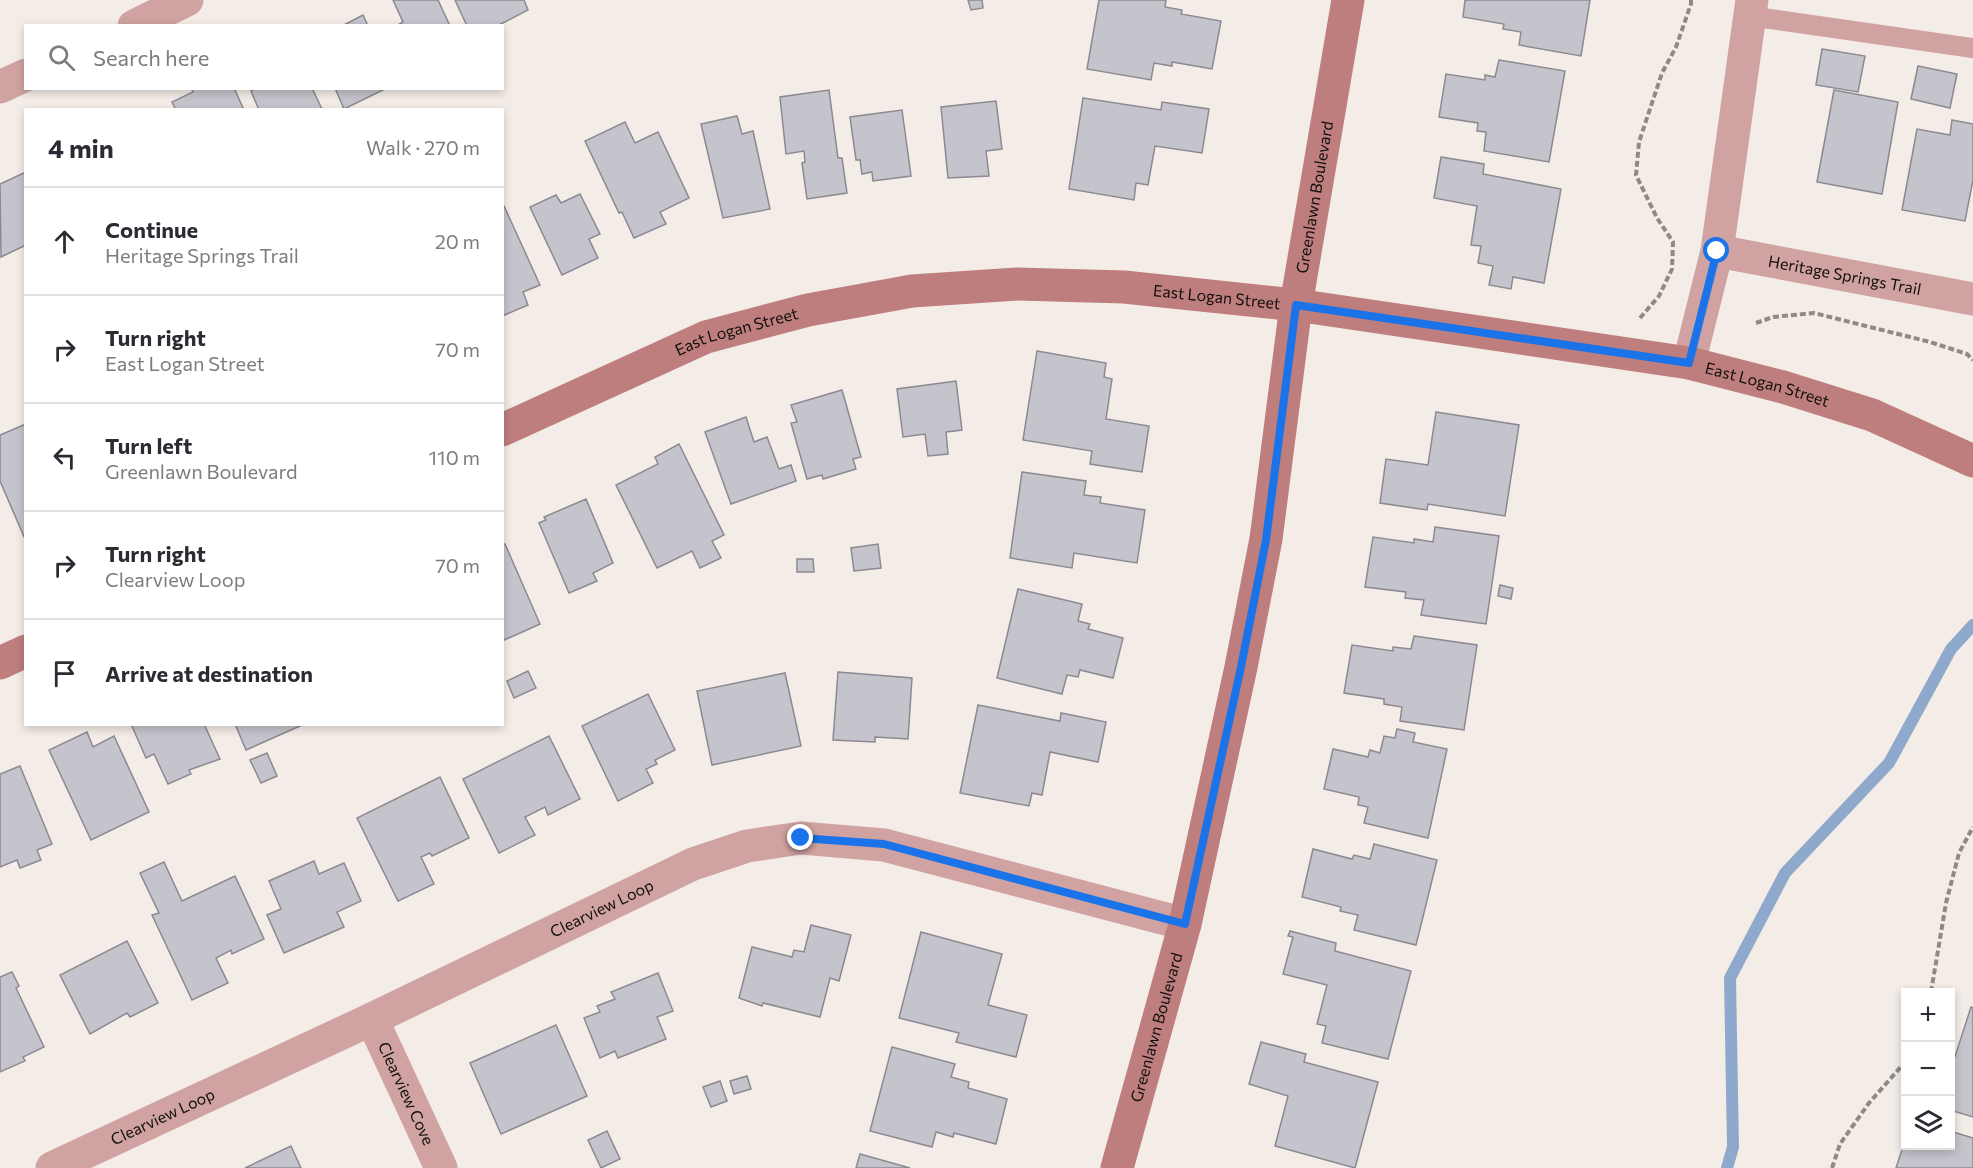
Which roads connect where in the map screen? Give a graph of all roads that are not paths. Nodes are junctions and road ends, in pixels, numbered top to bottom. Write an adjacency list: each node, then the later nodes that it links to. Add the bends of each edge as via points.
1 (188, 0): 4 (street)
2 (1348, 0): 10 (street, Greenlawn Boulevard)
3 (1750, 8): 5 (lane); 8 (street)
4 (138, 24)
5 (1973, 48)
6 (24, 76): 7 (street)
7 (0, 87)
8 (1717, 251): 9 (street, Heritage Springs Trail); 11 (street)
9 (1973, 299)
10 (1296, 305): 11 (street, East Logan Street); 12 (street, East Logan Street, via 1124,287 1017,284 912,291 808,310 706,337); 16 (street, Greenlawn Boulevard, via 1266,540)
11 (1689, 363): 13 (street, East Logan Street, via 1872,415)
12 (504, 429)
13 (1968, 458)
14 (24, 652): 15 (street)
15 (0, 663)
16 (1185, 924): 17 (street, Clearview Loop, via 884,844 801,838 747,846 693,864); 20 (street, Greenlawn Boulevard)
17 (372, 1019): 18 (street, Clearview Loop); 19 (street, Clearview Cove)
18 (52, 1168)
19 (441, 1168)
20 (1117, 1168)

